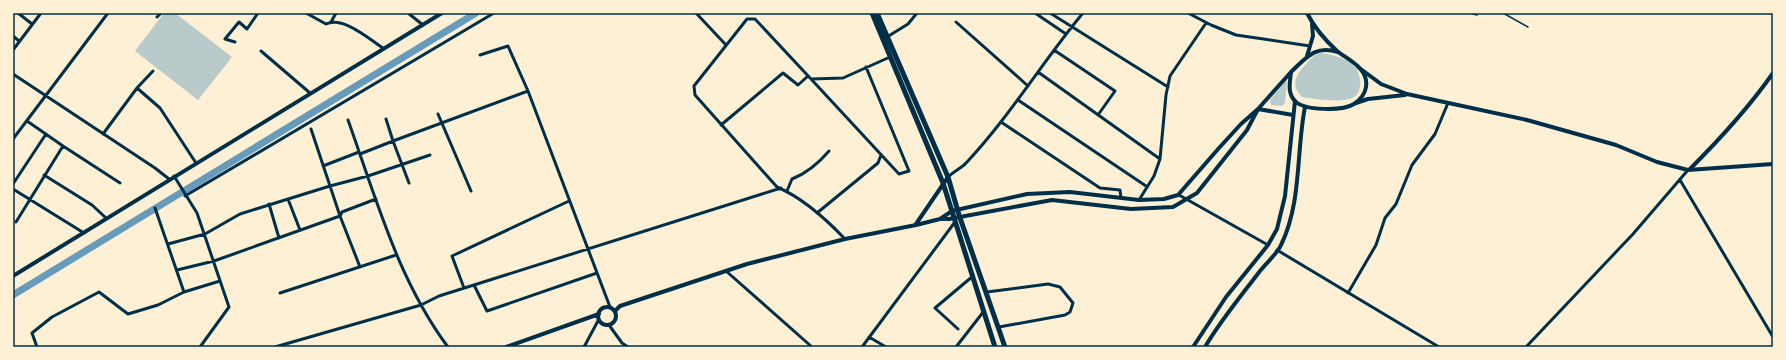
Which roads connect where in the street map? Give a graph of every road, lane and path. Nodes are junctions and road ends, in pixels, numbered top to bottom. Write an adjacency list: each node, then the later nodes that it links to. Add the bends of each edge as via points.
1 (18, 13): 27 (street)
2 (41, 13): 27 (street)
3 (108, 13): 62 (street)
4 (161, 13): 23 (street)
5 (258, 13): 36 (street, via 247,29 239,22 225,39)
6 (306, 13): 24 (street, via 326,24)
7 (336, 13): 24 (street)
8 (408, 13): 29 (street)
9 (442, 13): 29 (street)
10 (494, 13): 110 (street)
11 (696, 13): 37 (street)
12 (872, 13): 45 (main road)
13 (877, 13): 34 (main road)
14 (917, 13): 34 (street, via 908,24)
15 (1035, 13): 32 (street)
16 (1050, 13): 31 (street)
17 (1083, 13): 31 (street)
18 (1188, 13): 26 (street)
19 (1306, 13): 28 (street)
20 (1468, 13): 22 (lane)
21 (1502, 13): 30 (lane)
22 (1477, 15)
23 (157, 17)
24 (331, 22): 39 (street, via 344,24)
25 (956, 22): 56 (street)
26 (1206, 23): 38 (street, via 1236,35); 57 (street, via 1170,76)
27 (32, 24): 35 (street)
28 (1312, 24): 38 (street, via 1313,36); 43 (street)
29 (423, 25): 39 (street)
30 (1528, 26)
31 (1071, 28): 32 (street); 57 (street)
32 (1066, 34): 41 (street)
33 (13, 36): 35 (street)
34 (887, 37): 97 (main road)
35 (20, 41): 40 (street)
36 (235, 42)
37 (726, 45): 54 (street, via 747,19 755,19); 77 (street, via 694,86 695,95)
38 (1310, 46): 46 (street)
39 (383, 48): 60 (street)
40 (13, 50)
41 (1054, 50): 50 (street); 70 (street, via 1115,91)
42 (261, 51): 60 (street)
43 (1338, 52): 46 (street, via 1324,49 1312,53); 48 (street)
44 (480, 55): 59 (street, via 508,46)
45 (890, 56): 47 (street); 102 (main road)
46 (1306, 59): 51 (street)
47 (866, 67): 55 (street, via 843,78); 87 (street, via 909,170 899,174)
48 (1358, 67): 61 (street, via 1381,84); 66 (street, via 1365,78 1366,87 1361,98)
49 (153, 70): 58 (street)
50 (1038, 72): 56 (street); 70 (street)
51 (1291, 72): 64 (street, via 1289,88); 68 (street)
52 (1773, 73): 93 (street, via 1751,105)
53 (13, 74): 62 (street)
54 (808, 76): 55 (street); 77 (street, via 798,85 783,73)
55 (811, 79): 87 (street)
56 (1028, 86): 63 (street)
57 (1168, 87): 88 (street)
58 (136, 88): 80 (street); 89 (street, via 160,108)
59 (528, 91): 75 (street); 118 (street)
60 (310, 93): 89 (street)
61 (1407, 94): 65 (street); 66 (street, via 1368,99)
62 (46, 96): 74 (street); 80 (street)
63 (1018, 100): 76 (street); 105 (street)
64 (1295, 101): 67 (street); 71 (street)
65 (1448, 103): 93 (street, via 1527,120 1616,145 1657,162); 152 (street, via 1435,134 1412,165 1396,204 1385,218 1376,245)
66 (1354, 104): 67 (street, via 1335,108)
67 (1305, 107): 137 (street, via 1297,182 1290,219 1281,246)
68 (1258, 109): 71 (street); 111 (street, via 1232,133); 115 (street, via 1247,130 1197,193)
69 (438, 114): 75 (street)
70 (1098, 115): 88 (street)
71 (1294, 115): 135 (street, via 1278,229)
72 (386, 119): 82 (street)
73 (348, 120): 85 (street)
74 (27, 121): 79 (street); 81 (street)
75 (441, 122): 82 (street); 108 (street)
76 (1001, 122): 97 (street, via 966,163); 113 (street, via 1100,188 1120,190)
77 (721, 125): 106 (street, via 777,187)
78 (311, 129): 92 (street)
79 (46, 134): 83 (street); 103 (street)
80 (103, 134): 98 (street)
81 (13, 139)
82 (393, 141): 85 (street); 91 (street)
83 (63, 146): 94 (street); 100 (street)
84 (829, 151): 109 (street, via 820,163 792,179)
85 (359, 153): 92 (street); 96 (street)
86 (430, 155): 91 (street)
87 (881, 156): 122 (street, via 878,163)
88 (1160, 159): 105 (street, via 1154,176)
89 (196, 163): 95 (street)
90 (1773, 164): 93 (street)
91 (402, 165): 96 (street); 101 (street)
92 (323, 166): 104 (street)
93 (1688, 170): 99 (street)
94 (44, 176): 116 (street); 124 (street, via 92,205)
95 (174, 176): 98 (street); 110 (street)
96 (368, 176): 104 (street); 114 (street)
97 (948, 177): 102 (street); 121 (main road)
98 (169, 180): 124 (street)
99 (1680, 180): 162 (street); 179 (street)
100 (120, 183)
101 (409, 183)
102 (943, 183): 121 (main road); 128 (street)
103 (13, 184)
104 (330, 186): 112 (street); 123 (street)
105 (1146, 186): 117 (street)
106 (781, 188): 109 (street); 136 (street)
107 (13, 189): 116 (street)
108 (471, 191)
109 (787, 191): 122 (street)
110 (184, 194): 131 (street, via 198,213)
111 (1179, 195): 115 (street); 117 (street, via 1164,199)
112 (288, 198): 119 (street); 129 (street)
113 (1120, 198): 117 (street); 121 (street, via 1070,192 1027,194)
114 (376, 199): 123 (street, via 342,212); 138 (street)
115 (1187, 199): 126 (street, via 1173,208 1157,209 1131,209 1052,200); 135 (street)
116 (28, 200): 127 (street); 130 (street)
117 (1139, 200)
118 (569, 201): 136 (street); 148 (street, via 452,256)
119 (269, 204): 131 (street, via 240,214); 132 (street)
120 (156, 208): 134 (street)
121 (955, 211): 125 (street); 126 (main road)
122 (817, 213): 133 (street)
123 (340, 216): 129 (street); 140 (street)
124 (106, 218): 130 (street)
125 (940, 219): 126 (street); 128 (street)
126 (956, 219): 145 (main road); 150 (main road); 161 (street)
127 (16, 222)
128 (916, 225): 133 (street)
129 (300, 230): 132 (street)
130 (84, 233): 144 (street)
131 (205, 234): 134 (street); 139 (street)
132 (279, 238): 139 (street)
133 (846, 238): 142 (street)
134 (168, 244): 141 (street)
135 (1268, 245): 176 (street, via 1226,297)
136 (588, 250): 143 (street); 147 (street)
137 (1277, 250): 152 (street); 177 (street, via 1219,324)
138 (396, 255): 140 (street); 153 (street)
139 (214, 261): 141 (street); 146 (street)
140 (360, 267): 151 (street)
141 (177, 270): 149 (street)
142 (726, 271): 155 (street, via 620,306); 170 (street)
143 (597, 273): 147 (street, via 488,311); 154 (street)
144 (13, 276)
145 (973, 276): 156 (main road); 160 (street, via 935,308)
146 (220, 280): 149 (street); 164 (street, via 229,307)
147 (474, 285): 148 (street)
148 (464, 288): 153 (street)
149 (184, 292): 163 (street, via 158,305 128,314 99,292 52,317 32,333)
150 (987, 292): 159 (main road); 159 (street, via 1048,284 1060,287 1073,303 1070,312 1065,314)
151 (280, 293)
152 (1348, 293): 178 (street)
153 (421, 305): 165 (street); 166 (street)
154 (610, 307): 155 (street); 157 (street, via 603,308)
155 (615, 310): 158 (street, via 616,319)
156 (984, 311): 173 (street); 174 (main road)
157 (599, 316): 158 (street, via 602,324); 167 (street); 168 (street)
158 (609, 325): 169 (street)
159 (999, 327): 175 (main road)
160 (958, 329)
161 (869, 337): 171 (street); 172 (street)
162 (1773, 337)
163 (37, 347)
164 (200, 347)
165 (275, 347)
166 (448, 347)
167 (506, 347)
168 (584, 347)
169 (628, 347)
170 (812, 347)
171 (862, 347)
172 (886, 347)
173 (956, 347)
174 (995, 347)
175 (1005, 347)
176 (1193, 347)
177 (1205, 347)
178 (1439, 347)
179 (1527, 347)

